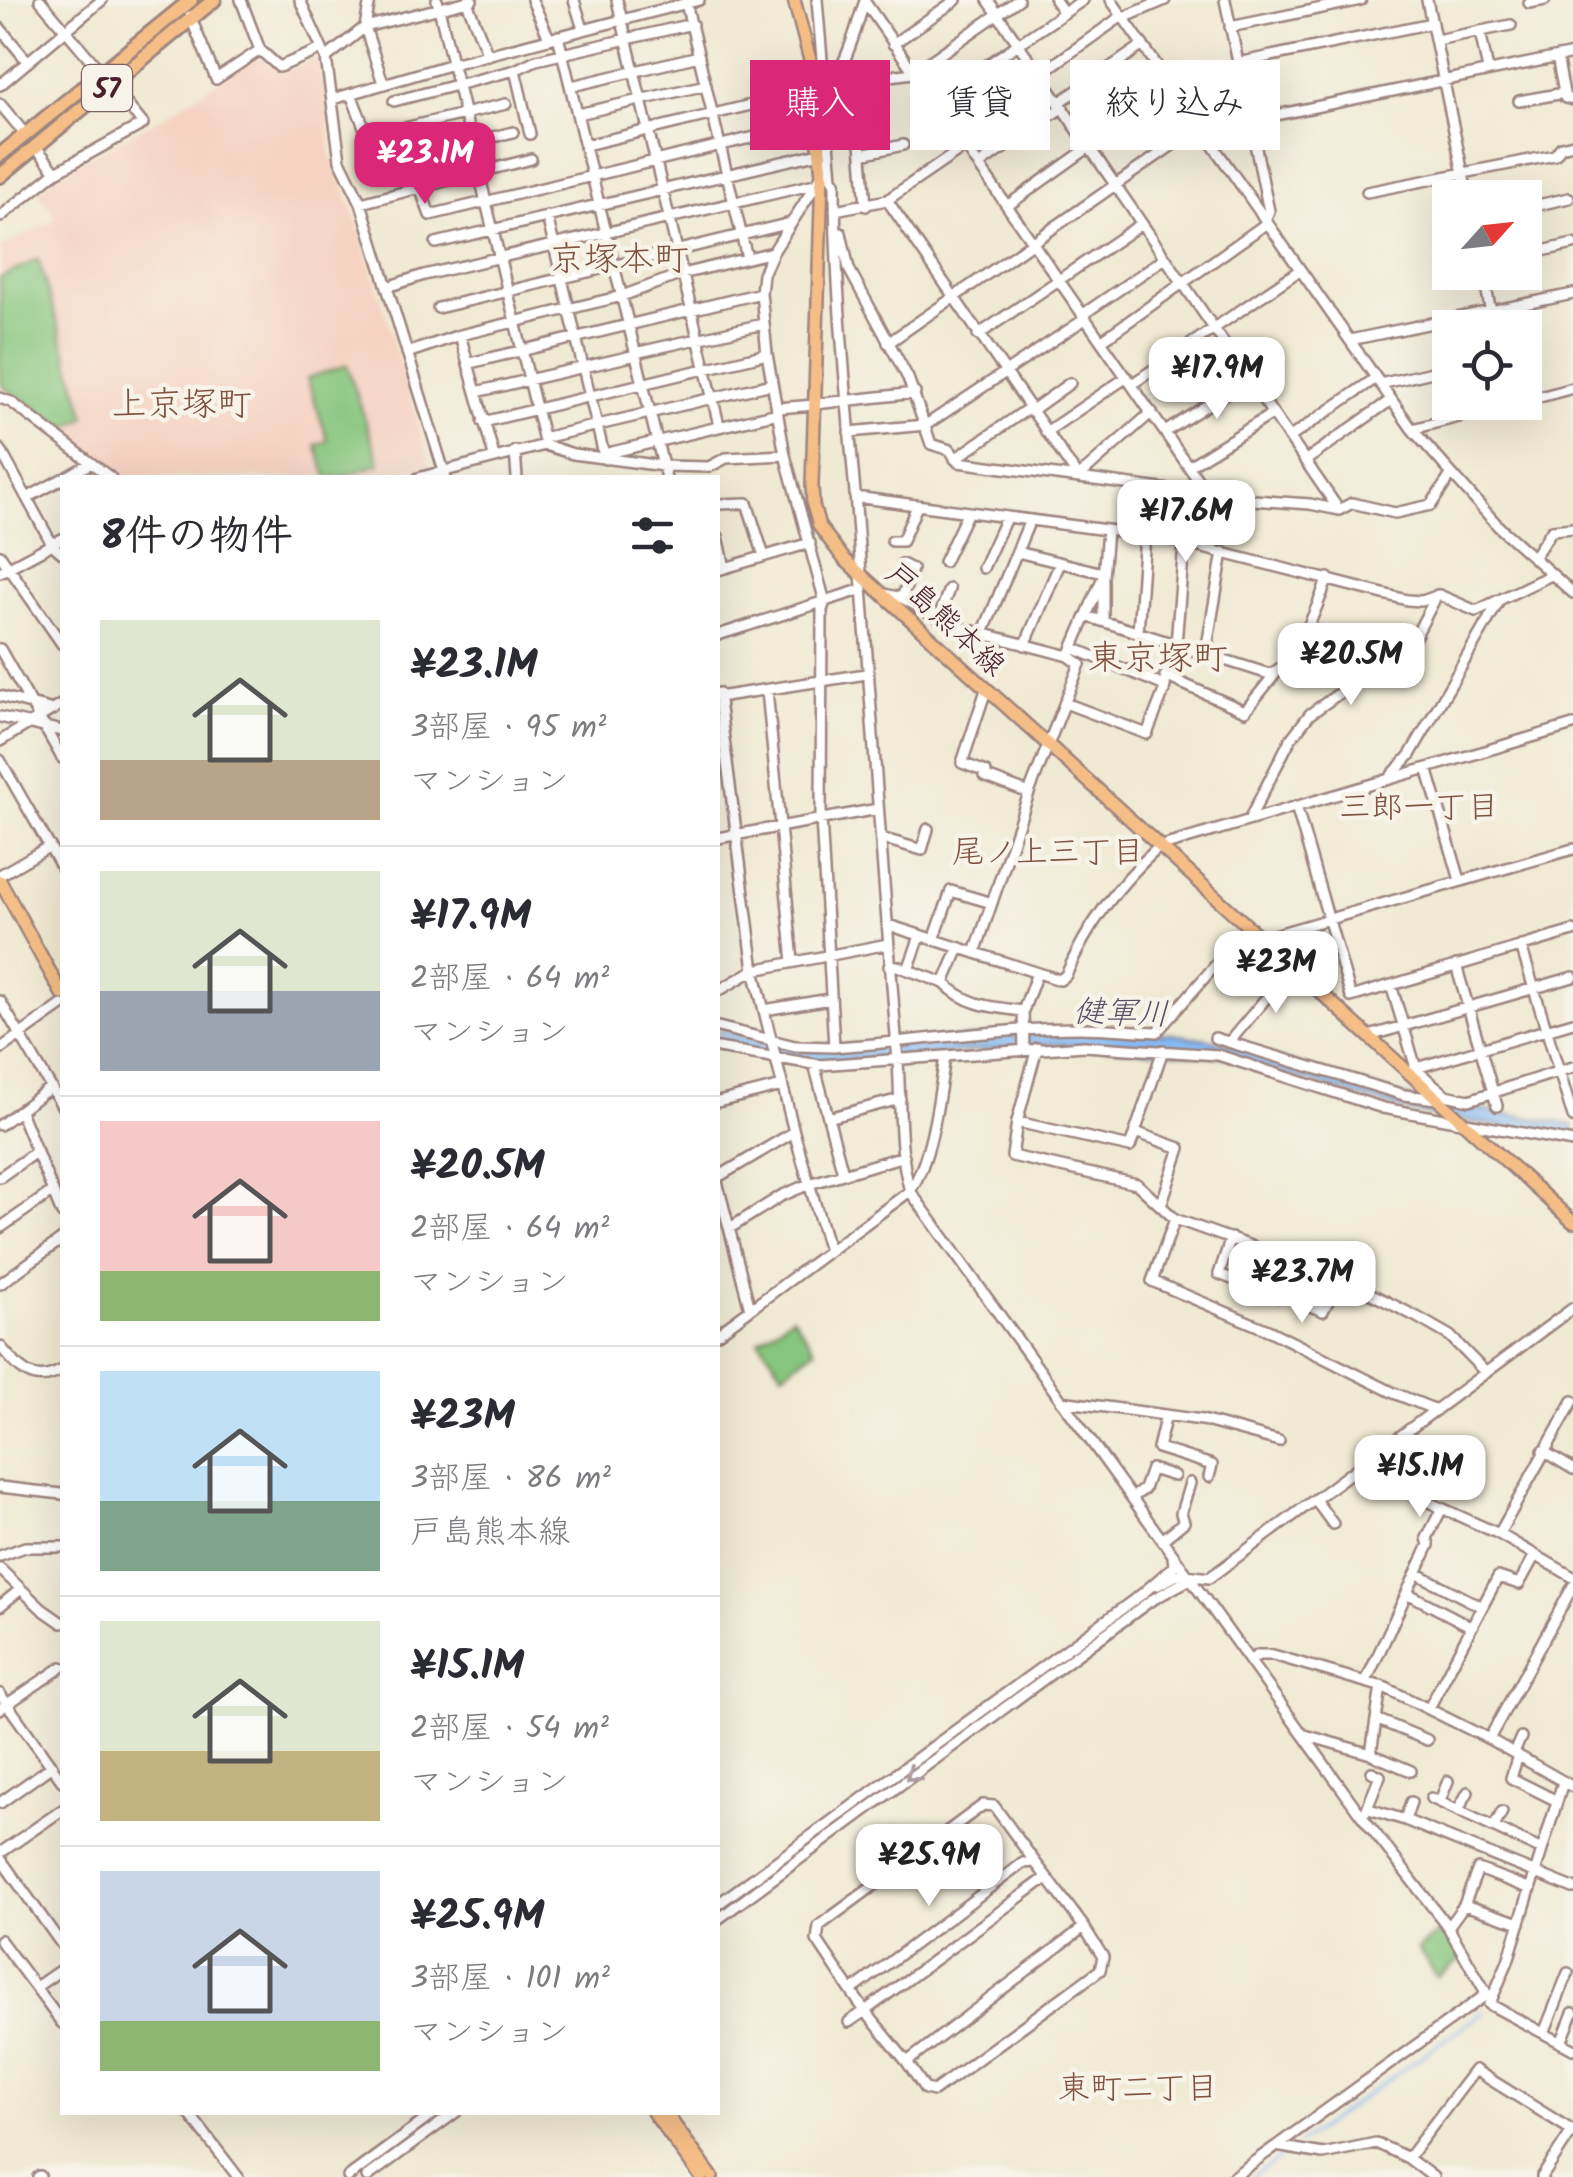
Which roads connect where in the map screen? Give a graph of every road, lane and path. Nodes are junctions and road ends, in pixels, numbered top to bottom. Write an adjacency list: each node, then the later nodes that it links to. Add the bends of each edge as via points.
1 (102, 0): 44 (street)
2 (214, 0): 36 (highway, 57)
3 (242, 0): 52 (street)
4 (316, 0): 27 (street)
5 (370, 0): 40 (street)
6 (532, 0): 46 (street)
7 (574, 0): 43 (street)
8 (617, 0): 35 (street)
9 (700, 0): 28 (street)
10 (794, 0): 60 (main road, 戸島熊本線)
11 (817, 0): 61 (street)
12 (956, 0): 49 (street)
13 (988, 0): 33 (street)
14 (1018, 0): 33 (street)
15 (1055, 0): 32 (street)
16 (1083, 0): 32 (street)
17 (1111, 0): 34 (street)
18 (1163, 0): 34 (street)
19 (1225, 0): 41 (street)
20 (1362, 0): 41 (street)
21 (1427, 0): 37 (street)
22 (1545, 0): 29 (street)
23 (469, 1): 30 (street); 55 (street)
24 (865, 1): 49 (street); 62 (street)
25 (46, 2): 44 (street)
26 (187, 2): 36 (street); 76 (highway, 57)
27 (301, 3): 54 (street)
28 (686, 3): 31 (street); 38 (street)
29 (1529, 3)
30 (437, 4): 40 (street); 70 (street)
31 (663, 4): 35 (street)
32 (1064, 13): 50 (street)
33 (998, 15): 50 (street); 63 (street)
34 (1122, 17): 51 (street); 71 (street)
35 (622, 18): 43 (street); 47 (street)
36 (191, 19): 52 (street, via 216,79); 81 (highway, 57)
37 (1432, 23): 48 (street); 68 (street)
38 (692, 24): 47 (street); 58 (street)
39 (1512, 25): 45 (street)
40 (365, 27): 54 (street); 78 (street)
41 (1230, 27): 67 (street)
42 (0, 28): 69 (street)
43 (583, 29): 46 (street)
44 (65, 30): 69 (street); 76 (street)
45 (1480, 31): 48 (street); 74 (street)
46 (553, 37): 53 (street); 56 (street)
47 (628, 39): 56 (street); 73 (street)
48 (1436, 40): 77 (street)
49 (893, 44): 72 (street)
50 (1019, 44): 64 (street); 65 (street)
51 (1143, 45): 66 (street); 94 (street)
52 (260, 50): 54 (street, via 279,67)
53 (500, 52): 55 (street); 75 (street)
54 (324, 54): 87 (street)
55 (488, 54): 70 (street)
56 (564, 54): 75 (street); 83 (street)
57 (1573, 54): 59 (street)
58 (699, 56): 73 (street); 82 (street)
59 (1557, 56): 74 (street); 86 (street)
60 (812, 60)
61 (820, 60)
62 (842, 60)
63 (931, 60)
64 (996, 60)
65 (1030, 60)
66 (1154, 60)
67 (1237, 60)
68 (1253, 60)
69 (28, 62): 80 (street)
70 (452, 64): 78 (street); 79 (street)
71 (1050, 67)
72 (910, 68)
73 (634, 70): 83 (street); 88 (street)
74 (1488, 70): 77 (street)
75 (510, 71): 79 (street); 103 (street)
76 (102, 73): 102 (highway, 57)
77 (1443, 79): 97 (street); 130 (street)
78 (383, 84): 85 (street)
79 (459, 84): 90 (street); 98 (street)
80 (0, 85)
81 (111, 85): 110 (highway, 57); 128 (street, via 144,124)
82 (706, 85): 88 (street); 96 (street)
83 (572, 86): 95 (street)
84 (1050, 89): 94 (street)
85 (351, 94): 87 (street); 98 (street, via 370,142)
86 (1569, 97): 89 (street)
87 (333, 99): 143 (street, via 340,160)
88 (641, 100): 95 (street); 100 (street)
89 (1519, 101)
90 (394, 102)
91 (0, 104): 102 (street)
92 (506, 104): 98 (street)
93 (750, 105): 96 (street)
94 (1061, 105): 99 (street); 127 (street)
95 (578, 114): 107 (street)
96 (711, 114): 100 (street); 109 (street)
97 (1280, 114)
98 (466, 115): 105 (street)
99 (1070, 118)
100 (648, 129): 107 (street); 126 (street)
101 (512, 132): 105 (street)
102 (24, 134): 123 (highway, 57)
103 (530, 134)
104 (750, 138): 109 (street)
105 (472, 142): 124 (street); 129 (street)
106 (1573, 144): 130 (street, via 1555,155)
107 (586, 145): 132 (street)
108 (903, 145): 122 (street)
109 (719, 146): 126 (street); 131 (street)
110 (36, 147): 128 (street); 133 (highway, 57)
111 (820, 150): 121 (main road, 戸島熊本線)
112 (823, 150): 134 (street)
113 (862, 150): 122 (street)
114 (960, 150): 141 (street)
115 (969, 150): 127 (street)
116 (1085, 150): 148 (street)
117 (1089, 150): 136 (street)
118 (1168, 150): 136 (street)
119 (1216, 150): 153 (street)
120 (1256, 150): 153 (street)
121 (820, 153): 131 (street); 134 (main road, 戸島熊本線)
122 (862, 154): 147 (street)
123 (0, 155)
124 (407, 159)
125 (530, 159): 129 (street)
126 (656, 160): 132 (street); 138 (street)
127 (979, 165): 148 (street)
128 (56, 172): 151 (street)
129 (479, 172): 137 (street); 142 (street)
130 (1463, 172): 135 (street); 139 (street)
131 (725, 173): 138 (street); 145 (street)
132 (593, 175): 142 (street); 144 (street)
133 (0, 176)
134 (823, 179): 145 (street); 149 (street); 154 (street); 224 (main road, 戸島熊本線)
135 (1465, 180)
136 (1114, 186): 155 (street); 159 (street)
137 (420, 188): 142 (street, via 430,216); 143 (street)
138 (663, 188): 144 (street); 152 (street)
139 (1367, 192)
140 (1569, 198): 146 (street)
141 (887, 200): 147 (street); 180 (street)
142 (486, 201): 156 (street)
143 (361, 203): 175 (street)
144 (600, 204): 150 (street); 157 (street)
145 (732, 204): 152 (street); 158 (street)
146 (1542, 204)
147 (866, 206): 149 (street)
148 (1007, 206): 159 (street)
149 (834, 210): 197 (street, via 849,268); 222 (street)
150 (546, 216): 156 (street); 162 (street)
151 (0, 217)
152 (670, 218): 157 (street); 163 (street)
153 (1266, 221): 170 (street); 174 (street)
154 (790, 223): 158 (street); 165 (street)
155 (1141, 224): 167 (street); 173 (street)
156 (493, 229): 160 (street); 168 (street)
157 (608, 233): 162 (street); 169 (street)
158 (740, 234): 163 (street); 166 (street)
159 (1032, 241): 173 (street); 180 (street)
160 (436, 243)
161 (1573, 244): 164 (street)
162 (554, 246): 168 (street); 172 (street)
163 (677, 250): 169 (street); 171 (street)
164 (1542, 251)
165 (772, 252): 166 (street); 177 (street)
166 (747, 258): 171 (street)
167 (1165, 258): 174 (street); 185 (street)
168 (501, 260): 175 (street); 176 (street)
169 (614, 264): 172 (street); 179 (street)
170 (1300, 270): 190 (street); 195 (street)
171 (682, 274): 179 (street); 183 (street)
172 (561, 277): 176 (street); 182 (street)
173 (1058, 280): 185 (street); 192 (street)
174 (1182, 283): 190 (street); 196 (street)
175 (387, 288): 199 (street)
176 (508, 290): 181 (street); 186 (street)
177 (761, 294): 183 (street); 188 (street)
178 (1573, 294): 184 (street)
179 (622, 296): 182 (street); 189 (street)
180 (952, 297): 192 (street); 197 (street)
181 (438, 308)
182 (569, 308): 186 (street); 193 (street)
183 (691, 310): 189 (street); 194 (street)
184 (1495, 310)
185 (1084, 317): 196 (street); 207 (street)
186 (514, 320): 191 (street); 198 (street)
187 (1432, 323): 195 (street)
188 (763, 324): 194 (street); 201 (street)
189 (629, 326): 193 (street); 200 (street)
190 (1214, 330): 209 (street); 210 (street)
191 (460, 335): 199 (street); 203 (street)
192 (978, 336): 207 (street)
193 (576, 338): 198 (street); 204 (street)
194 (698, 339): 200 (street); 205 (street)
195 (1350, 340): 211 (street)
196 (1101, 341): 210 (street)
197 (888, 343): 217 (street)
198 (522, 350): 203 (street); 208 (street)
199 (407, 353): 253 (street)
200 (636, 354): 204 (street); 213 (street)
201 (767, 354): 205 (street); 214 (street)
202 (1277, 360): 209 (street)
203 (470, 363): 216 (street)
204 (583, 366): 208 (street); 218 (street)
205 (705, 368): 213 (street); 219 (street)
206 (1432, 372): 211 (street)
207 (1005, 373): 226 (street); 234 (street)
208 (528, 380): 216 (street); 225 (street)
209 (1247, 380): 230 (street); 239 (street)
210 (1129, 381): 228 (street); 238 (street)
211 (1378, 382): 223 (street); 240 (street)
212 (1070, 383): 226 (street)
213 (642, 384): 218 (street); 229 (street)
214 (772, 384): 219 (street); 227 (street)
215 (1572, 391): 220 (street)
216 (476, 392): 232 (street)
217 (915, 393): 222 (street); 234 (street)
218 (590, 396): 225 (street); 233 (street)
219 (712, 397): 229 (street); 235 (street)
220 (1542, 397)
221 (0, 398): 250 (street)
222 (848, 400): 224 (street); 237 (street)
223 (1391, 400): 236 (street); 249 (street)
224 (815, 404): 227 (street); 288 (main road, 戸島熊本線, via 812,505 820,526)
225 (536, 409): 232 (street); 242 (street)
226 (1030, 409): 238 (street); 248 (street)
227 (777, 410): 235 (street); 245 (street)
228 (1152, 412): 239 (street); 258 (street)
229 (650, 413): 233 (street); 241 (street)
230 (1272, 414): 240 (street); 252 (street)
231 (1451, 420): 236 (street)
232 (484, 422): 246 (street)
233 (597, 425): 242 (street); 247 (street)
234 (926, 425): 237 (street); 248 (street, via 931,444)
235 (719, 426): 241 (street)
236 (1412, 430): 259 (street)
237 (850, 432): 262 (street)
238 (1046, 432): 258 (street)
239 (1165, 432): 252 (street)
240 (1289, 438): 249 (street)
241 (657, 441): 247 (street); 251 (street)
242 (544, 442): 244 (street); 247 (street, via 573,454)
243 (0, 449): 263 (street)
244 (515, 451): 246 (street); 256 (street)
245 (785, 454): 251 (street, via 726,458 709,467); 275 (street)
246 (494, 456): 253 (street)
247 (604, 456): 251 (street)
248 (956, 458): 258 (street)
249 (1305, 461): 266 (street)
250 (91, 463): 254 (street); 255 (street)
251 (663, 466): 257 (street)
252 (1188, 466): 261 (street)
253 (445, 474)
254 (69, 475)
255 (107, 475)
256 (518, 475)
257 (665, 475)
258 (1078, 476): 261 (street)
259 (1451, 476): 266 (street, via 1431,506 1395,513 1352,502); 281 (street)
260 (60, 480): 263 (street)
261 (1210, 496): 266 (street)
262 (855, 497): 265 (street); 288 (street)
263 (27, 498): 273 (street)
264 (720, 504): 280 (street, via 747,503)
265 (917, 506): 267 (street); 274 (street, via 902,541)
266 (1339, 510)
267 (967, 514): 268 (street); 282 (street)
268 (1006, 518): 269 (street); 285 (street)
269 (1030, 520): 271 (street); 277 (street)
270 (1573, 528): 281 (street, via 1552,530)
271 (1107, 531): 272 (street); 289 (street)
272 (1145, 535): 276 (street); 303 (street)
273 (58, 541): 287 (street)
274 (892, 541)
275 (810, 543): 280 (street); 298 (street)
276 (1184, 545): 278 (street); 307 (street)
277 (1017, 552): 283 (street); 304 (street)
278 (1222, 552): 291 (street); 311 (street)
279 (0, 555): 287 (street)
280 (764, 556): 286 (street)
281 (1533, 558): 290 (street)
282 (944, 562)
283 (1060, 563): 289 (street); 308 (street)
284 (902, 564): 297 (street, via 912,569)
285 (983, 568)
286 (722, 569)
287 (4, 570): 306 (street)
288 (860, 574): 293 (street); 295 (main road, 戸島熊本線)
289 (1103, 575): 300 (street); 302 (street)
290 (1551, 575): 294 (street); 299 (street)
291 (1328, 578): 296 (street, via 1407,600); 312 (street, via 1301,639)
292 (949, 589): 301 (street)
293 (860, 590): 298 (street); 313 (street)
294 (1573, 593)
295 (883, 594): 297 (street); 317 (main road, 戸島熊本線)
296 (1437, 595): 299 (street, via 1476,611); 338 (street, via 1414,640 1310,714)
297 (902, 598): 301 (street)
298 (826, 602): 305 (street); 314 (street)
299 (1498, 603): 333 (street, via 1410,755)
300 (1086, 616): 302 (street); 310 (street)
301 (939, 617): 304 (street)
302 (1102, 621): 303 (street)
303 (1138, 632): 307 (street)
304 (983, 633): 308 (street)
305 (720, 634)
306 (60, 641)
307 (1174, 644): 311 (street); 315 (street)
308 (1024, 645): 310 (street)
309 (0, 648): 321 (street)
310 (1071, 652): 315 (street); 320 (street, via 1080,664)
311 (1206, 652): 312 (street)
312 (1276, 672): 315 (street, via 1245,711)
313 (866, 674): 314 (street); 336 (street)
314 (824, 681): 316 (street); 337 (street)
315 (1165, 681): 320 (street, via 1146,734)
316 (768, 690): 319 (street); 339 (street)
317 (986, 690): 329 (main road, 戸島熊本線); 334 (street, via 962,762)
318 (0, 696): 321 (street)
319 (720, 696)
320 (1064, 703): 329 (street)
321 (31, 704): 322 (street); 325 (street)
322 (58, 708): 325 (street)
323 (720, 711): 341 (street)
324 (0, 717): 325 (street)
325 (38, 723): 327 (street); 328 (street); 330 (street)
326 (1573, 726): 332 (street)
327 (60, 731)
328 (0, 741)
329 (1049, 746): 334 (street); 345 (main road, 戸島熊本線)
330 (60, 755)
331 (0, 760): 344 (street)
332 (1427, 768): 333 (street); 349 (street)
333 (1390, 777): 335 (street)
334 (1030, 793): 350 (street)
335 (1296, 806): 338 (street); 351 (street)
336 (878, 809): 337 (street); 343 (street)
337 (822, 818): 339 (street); 363 (street)
338 (1249, 820): 345 (street)
339 (780, 826): 341 (street); 364 (street)
340 (928, 829): 343 (street, via 922,850)
341 (736, 832): 342 (street); 368 (street)
342 (720, 837)
343 (881, 838): 352 (street)
344 (50, 846): 347 (street); 348 (street)
345 (1159, 847): 353 (main road, 戸島熊本線); 370 (street, via 1096,918 1064,978)
346 (1573, 849): 349 (street)
347 (60, 864)
348 (0, 878): 376 (main road)
349 (1460, 880): 351 (street)
350 (992, 903): 357 (street, via 951,891); 362 (street)
351 (1328, 920): 356 (street); 374 (street, via 1352,997)
352 (888, 925): 355 (street); 358 (street)
353 (1248, 928): 356 (main road, 戸島熊本線); 361 (street)
354 (1573, 931): 359 (street)
355 (920, 936): 357 (street); 369 (street)
356 (1260, 938): 367 (main road, 戸島熊本線)
357 (934, 940): 360 (street)
358 (888, 944): 363 (street); 366 (street)
359 (1521, 946): 365 (street); 375 (street)
360 (959, 948): 362 (street); 373 (street)
361 (1230, 948): 371 (street); 388 (street, via 1156,1032)
362 (976, 953): 370 (street)
363 (827, 957): 364 (street); 378 (street)
364 (793, 962): 368 (street)
365 (1456, 965): 374 (street); 381 (street)
366 (889, 966): 369 (street); 394 (street)
367 (1292, 967): 390 (main road, 戸島熊本線); 393 (street)
368 (754, 970): 377 (street); 382 (street)
369 (908, 970): 373 (street)
370 (1037, 973): 383 (street)
371 (1256, 973)
372 (1573, 976): 375 (street)
373 (944, 983): 383 (street, via 959,999)
374 (1391, 985): 385 (street)
375 (1534, 988): 381 (street); 387 (street)
376 (60, 990)
377 (720, 990)
378 (830, 999): 382 (street); 395 (street)
379 (0, 1001): 389 (street)
380 (60, 1006): 389 (street)
381 (1468, 1007): 385 (street); 401 (street)
382 (764, 1010): 392 (street)
383 (1023, 1011): 388 (street)
384 (1573, 1022): 387 (street)
385 (1404, 1026): 390 (street); 407 (street)
386 (720, 1028): 392 (street)
387 (1546, 1030): 401 (street); 408 (street)
388 (1024, 1032): 394 (street); 398 (street)
389 (20, 1036): 399 (street); 410 (street)
390 (1370, 1036): 407 (main road, 戸島熊本線)
391 (1215, 1038): 393 (street)
392 (772, 1041): 395 (street); 403 (street)
393 (1230, 1041): 412 (street)
394 (896, 1043): 395 (street); 404 (street)
395 (834, 1047)
396 (720, 1048): 403 (street)
397 (1036, 1048): 398 (street); 400 (street); 420 (street)
398 (1024, 1049): 402 (street)
399 (0, 1050)
400 (1164, 1050): 422 (street, via 1218,1055 1383,1108); 424 (street)
401 (1480, 1050): 407 (street); 411 (street)
402 (945, 1057): 404 (street); 433 (street)
403 (776, 1058): 405 (street); 409 (street)
404 (898, 1061): 405 (street); 413 (street)
405 (814, 1064): 419 (street)
406 (1573, 1067): 408 (street)
407 (1411, 1069): 411 (street, via 1446,1095 1468,1100); 412 (main road, 戸島熊本線)
408 (1558, 1071): 411 (street); 418 (street)
409 (782, 1086): 415 (street); 423 (street)
410 (52, 1087): 414 (street); 417 (street)
411 (1493, 1092): 416 (street)
412 (1436, 1099): 422 (main road, 戸島熊本線)
413 (900, 1100): 419 (street); 427 (street)
414 (60, 1102)
415 (720, 1102)
416 (1497, 1106)
417 (20, 1110): 421 (street); 426 (street)
418 (1573, 1117)
419 (828, 1118): 428 (street)
420 (1017, 1122): 424 (street, via 1130,1147); 435 (street, via 1012,1156 1137,1184)
421 (0, 1124)
422 (1466, 1124): 425 (street); 438 (main road)
423 (794, 1132): 429 (street); 431 (street)
424 (1135, 1132): 435 (street, via 1180,1148)
425 (1573, 1142)
426 (37, 1150): 430 (street); 432 (street)
427 (904, 1156): 428 (street); 433 (street)
428 (844, 1173): 431 (street)
429 (720, 1176)
430 (0, 1178)
431 (809, 1184): 440 (street); 443 (street)
432 (53, 1191): 436 (street); 439 (street)
433 (910, 1191): 443 (street); 452 (street)
434 (720, 1192): 440 (street)
435 (1160, 1205): 437 (street)
436 (60, 1209)
437 (1175, 1219): 441 (street); 454 (street, via 1152,1281)
438 (1573, 1222)
439 (0, 1228)
440 (730, 1228): 447 (street)
441 (1230, 1238): 444 (street); 444 (street, via 1218,1274 1323,1311)
442 (60, 1240): 445 (street)
443 (829, 1251): 447 (street)
444 (1340, 1278): 451 (street, via 1450,1336)
445 (0, 1284)
446 (1573, 1308): 451 (street)
447 (750, 1309): 448 (street)
448 (720, 1332)
449 (0, 1346): 450 (street, via 27,1375)
450 (60, 1371)
451 (1486, 1373): 454 (street)
452 (1061, 1400): 455 (street); 465 (street)
453 (1573, 1402): 457 (street)
454 (1436, 1410): 459 (street)
455 (1166, 1415): 456 (street); 461 (street, via 1158,1448 1212,1465)
456 (1279, 1441)
457 (1544, 1451): 458 (street); 469 (street)
458 (1573, 1469)
459 (1358, 1470): 466 (street); 467 (street)
460 (1174, 1476): 465 (street, via 1151,1469 1144,1490)
461 (1209, 1477)
462 (1190, 1484): 470 (street, via 1184,1522)
463 (0, 1487): 464 (street)
464 (60, 1494)
465 (1132, 1498): 470 (street)
466 (1316, 1501): 468 (street); 478 (street, via 1210,1578)
467 (1442, 1508): 469 (street); 476 (street)
468 (1333, 1524)
469 (1500, 1534): 473 (street)
470 (1162, 1540): 472 (street)
471 (60, 1547): 474 (street, via 26,1547)
472 (1172, 1552): 478 (street); 482 (street, via 1174,1566)
473 (1535, 1555): 477 (street); 484 (street, via 1519,1584 1498,1577)
474 (0, 1556)
475 (0, 1569): 480 (street)
476 (1416, 1573): 481 (street); 484 (street)
477 (1573, 1577)
478 (1192, 1578): 482 (street, via 1179,1574); 487 (street); 528 (street, one-way to 528, via 1135,1612)
479 (1573, 1586): 497 (street)
480 (20, 1589): 483 (street); 485 (street)
481 (1407, 1592): 486 (street); 489 (street)
482 (1142, 1594): 526 (street)
483 (0, 1606)
484 (1482, 1607): 486 (street)
485 (60, 1621)
486 (1472, 1626): 493 (street)
487 (1251, 1660): 489 (street, via 1273,1654); 495 (street)
488 (60, 1669): 492 (street)
489 (1366, 1682): 490 (street)
490 (1381, 1686): 493 (street); 494 (street)
491 (0, 1694): 492 (street)
492 (4, 1707): 501 (street)
493 (1429, 1708): 497 (street)
494 (1376, 1718): 498 (street); 499 (street)
495 (1304, 1735): 499 (street); 513 (street)
496 (1521, 1737): 500 (street)
497 (1489, 1739): 500 (street)
498 (1427, 1740)
499 (1370, 1754): 502 (street)
500 (1516, 1754): 506 (street); 508 (street, via 1511,1778)
501 (52, 1766): 504 (street); 510 (street)
502 (1411, 1771)
503 (1372, 1772): 513 (street, via 1380,1776)
504 (60, 1777)
505 (1448, 1781): 511 (street, via 1436,1800)
506 (1568, 1784): 508 (street)
507 (1468, 1792): 511 (street)
508 (1556, 1801): 519 (street)
509 (1411, 1802): 515 (street)
510 (0, 1803)
511 (1458, 1810): 517 (street)
512 (60, 1811): 520 (street)
513 (1365, 1812): 515 (street); 531 (street)
514 (1502, 1812): 517 (street)
515 (1405, 1820): 522 (street)
516 (1520, 1822): 518 (street)
517 (1494, 1827): 518 (street)
518 (1513, 1836): 519 (street)
519 (1542, 1850): 522 (street)
520 (0, 1855): 533 (street)
521 (1035, 1862): 523 (street); 537 (street, via 1023,1863); 537 (street, via 994,1806 982,1806 819,1926 816,1940)
522 (1537, 1873): 524 (street); 525 (street)
523 (1049, 1880): 530 (street); 539 (street)
524 (1573, 1888)
525 (1531, 1889): 527 (street, via 1478,1869); 529 (street)
526 (720, 1903)
527 (1464, 1905): 529 (street); 531 (street)
528 (720, 1917)
529 (1520, 1923): 538 (street)
530 (1084, 1927): 546 (street); 546 (street, via 1104,1956 1100,1970 934,2091 924,2089)
531 (1448, 1927): 538 (street)
532 (0, 1940): 536 (street)
533 (60, 1942)
534 (60, 1970): 536 (street)
535 (1568, 1973): 543 (street)
536 (36, 1987): 541 (street)
537 (851, 1991): 539 (street)
538 (1489, 1998): 543 (street); 553 (street)
539 (865, 2012): 542 (street); 546 (street)
540 (1573, 2013): 544 (street)
541 (60, 2020)
542 (850, 2022)
543 (1544, 2034): 544 (street)
544 (1561, 2042): 545 (street)
545 (1573, 2049)
546 (907, 2062)
547 (190, 2115): 556 (street)
548 (432, 2115): 555 (street)
549 (452, 2115): 555 (street)
550 (655, 2115): 558 (main road)
551 (667, 2115): 559 (main road)
552 (1572, 2131): 554 (street, via 1475,2070); 562 (street)
553 (1276, 2146): 554 (street, via 1323,2154 1376,2142); 560 (street)
554 (1408, 2158): 561 (street)
555 (363, 2174): 557 (street)
556 (238, 2177)
557 (348, 2177)
558 (701, 2177)
559 (712, 2177)
560 (1234, 2177)
561 (1433, 2177)
562 (1542, 2177)

